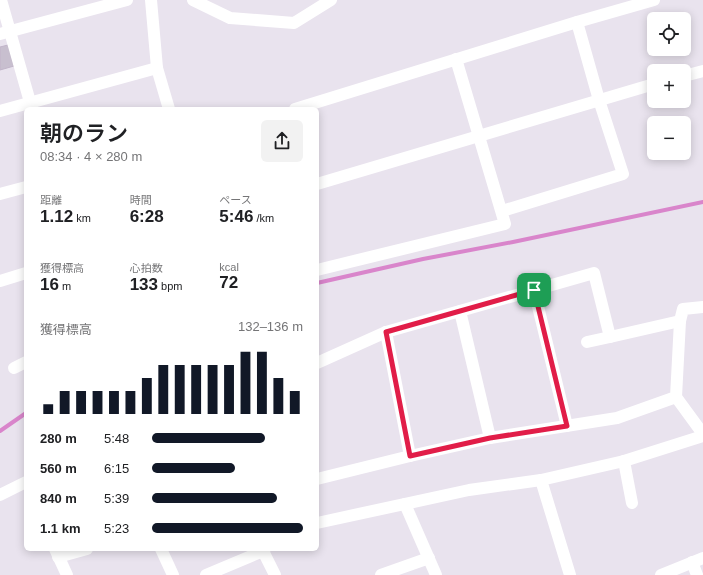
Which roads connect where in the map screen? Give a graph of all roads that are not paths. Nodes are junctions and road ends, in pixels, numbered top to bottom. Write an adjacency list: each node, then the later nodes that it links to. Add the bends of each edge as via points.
1 (1, 0): 8 (street)
2 (126, 0): 8 (street)
3 (151, 0): 10 (street)
4 (193, 0): 5 (street, via 230,18 294,22)
5 (331, 0)
6 (654, 0): 7 (street)
7 (577, 22): 9 (street); 14 (street)
8 (5, 33): 15 (street)
9 (456, 59): 18 (street); 20 (street)
10 (157, 68): 15 (street); 17 (street)
11 (703, 71): 12 (street)
12 (691, 74)
13 (647, 86): 14 (street)
14 (600, 100): 20 (street); 24 (street, via 623,174)
15 (31, 106)
16 (24, 107): 19 (street)
17 (168, 107)
18 (301, 107)
19 (0, 111)
20 (478, 136): 21 (street); 24 (street)
21 (319, 183)
22 (24, 188): 23 (street)
23 (0, 194)
24 (502, 211): 25 (street, via 505,224)
25 (319, 270)
26 (24, 274): 27 (street)
27 (0, 281)
28 (534, 290): 30 (street); 33 (street, via 594,273); 39 (street)
29 (703, 307): 31 (street, via 683,309)
30 (460, 311): 32 (street); 41 (street)
31 (680, 321): 33 (street); 38 (street)
32 (386, 332): 35 (street); 42 (street)
33 (610, 337): 34 (street)
34 (587, 342)
35 (319, 362)
36 (24, 363): 37 (street)
37 (14, 368)
38 (676, 397): 39 (street, via 617,418); 40 (street)
39 (567, 426): 41 (street)
40 (703, 435): 43 (street)
41 (490, 438): 42 (street)
42 (410, 456): 44 (street)
43 (624, 461): 45 (street); 48 (street)
44 (319, 479)
45 (541, 480): 49 (street, via 469,490); 65 (street)
46 (24, 484): 47 (street)
47 (0, 495)
48 (632, 503)
49 (405, 504): 50 (street); 57 (street)
50 (319, 523)
51 (72, 551): 55 (street)
52 (162, 551): 60 (street)
53 (258, 551): 56 (street)
54 (264, 551): 62 (street)
55 (57, 553): 59 (street)
56 (247, 553): 61 (street)
57 (429, 558): 63 (street); 64 (street)
58 (697, 560): 66 (street); 67 (street)
59 (67, 575)
60 (173, 575)
61 (206, 575)
62 (275, 575)
63 (380, 575)
64 (436, 575)
65 (570, 575)
66 (660, 575)
67 (697, 575)

